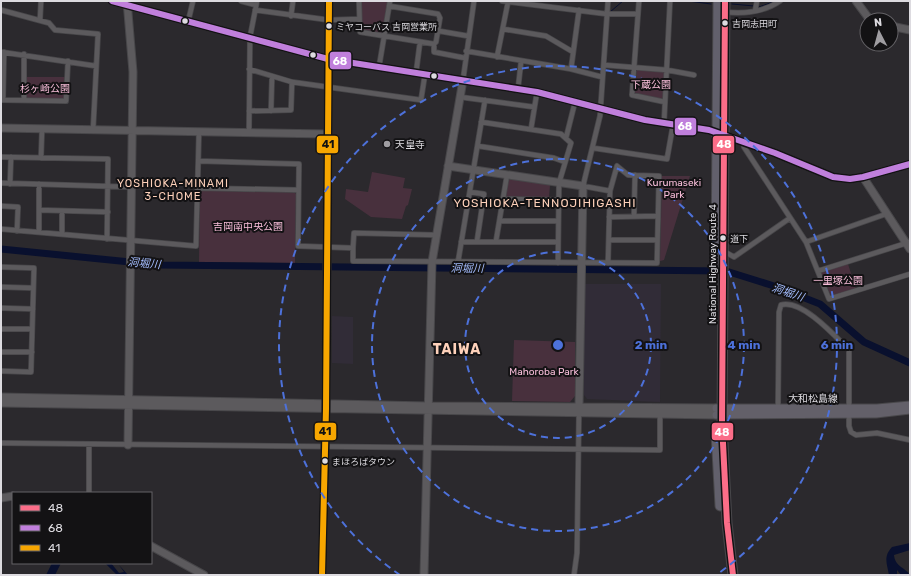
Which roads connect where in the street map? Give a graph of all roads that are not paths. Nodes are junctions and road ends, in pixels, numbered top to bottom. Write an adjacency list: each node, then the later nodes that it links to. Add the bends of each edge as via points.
1 (41, 1): 32 (street)
2 (112, 1): 19 (street)
3 (193, 1): 34 (street)
4 (241, 1): 22 (street)
5 (293, 1): 30 (street)
6 (329, 1): 33 (street)
7 (359, 1): 31 (street)
8 (474, 1): 40 (street)
9 (502, 1): 18 (street)
10 (608, 1): 26 (street)
11 (639, 1): 29 (street)
12 (670, 1): 59 (street)
13 (718, 1): 91 (highway, National Highway Route 4)
14 (725, 1): 27 (highway, National Highway Route 4)
15 (757, 1): 25 (street)
16 (780, 1): 25 (street, via 773,6)
17 (856, 1): 28 (street)
18 (508, 2): 20 (street); 36 (street)
19 (127, 3): 34 (street); 87 (street, via 133,72)
20 (531, 3): 24 (street)
21 (390, 4): 38 (street, via 438,14); 39 (street)
22 (256, 5): 30 (street); 41 (street)
23 (1, 10): 32 (street)
24 (579, 10): 26 (street); 46 (street)
25 (755, 11): 27 (street)
26 (607, 12): 29 (street); 53 (street)
27 (724, 12): 91 (highway, National Highway Route 4)
28 (864, 12)
29 (637, 14): 56 (street)
30 (291, 16): 33 (street)
31 (359, 19): 33 (street); 39 (street, via 360,32)
32 (40, 20): 54 (street, via 49,22 55,30 98,34)
33 (329, 20): 50 (street)
34 (188, 22): 41 (street)
35 (899, 28): 37 (street)
36 (503, 29): 46 (street, via 546,36); 48 (street)
37 (910, 30)
38 (438, 31): 40 (street); 43 (street)
39 (384, 36): 42 (street); 55 (street)
40 (468, 36): 44 (street)
41 (250, 37): 50 (street); 57 (street)
42 (420, 42): 43 (street); 60 (street)
43 (434, 44): 49 (street, via 434,52)
44 (466, 51): 48 (street); 49 (street)
45 (2, 52): 47 (street); 71 (street)
46 (573, 52): 58 (street)
47 (24, 54): 51 (street); 72 (street)
48 (497, 57): 52 (street)
49 (465, 58): 65 (street)
50 (328, 59): 55 (street); 67 (street)
51 (68, 61): 54 (street); 72 (street, via 66,101)
52 (521, 62): 58 (street); 68 (street)
53 (604, 65): 56 (street); 64 (street)
54 (96, 66): 86 (street)
55 (379, 67): 60 (street)
56 (634, 67): 59 (street); 75 (street, via 632,95)
57 (249, 70): 63 (street); 78 (street)
58 (571, 70): 64 (street)
59 (667, 70): 62 (street); 75 (street)
60 (416, 73): 61 (street)
61 (425, 74): 65 (street); 67 (street, via 421,100)
62 (694, 75)
63 (272, 77): 66 (street); 79 (street)
64 (602, 77): 77 (street)
65 (462, 80): 68 (street); 70 (street)
66 (292, 82): 67 (street); 79 (street, via 291,110)
67 (329, 87): 90 (street)
68 (518, 89): 69 (street)
69 (537, 92): 74 (street); 76 (street)
70 (460, 96): 73 (street); 102 (street)
71 (2, 100): 72 (street)
72 (24, 100)
73 (485, 100): 76 (street); 80 (street)
74 (575, 102): 77 (street); 92 (street)
75 (665, 102): 81 (street)
76 (534, 107): 84 (street)
77 (600, 109): 81 (street); 95 (street)
78 (250, 111): 79 (street); 89 (street)
79 (271, 111)
80 (481, 122): 84 (street); 94 (street)
81 (664, 124): 82 (street)
82 (673, 125): 91 (street); 95 (street, via 667,159)
83 (1, 128): 85 (street)
84 (530, 129): 92 (street, via 561,134)
85 (42, 130): 86 (street); 98 (street)
86 (94, 131): 87 (street)
87 (133, 131): 88 (street); 113 (street)
88 (199, 132): 89 (street); 99 (street)
89 (249, 133): 90 (street)
90 (328, 134): 146 (street)
91 (720, 134): 93 (street); 148 (highway, National Highway Route 4); 155 (highway, National Highway Route 4)
92 (566, 138): 100 (street, via 571,143)
93 (743, 141): 106 (street, via 833,177); 128 (street, via 744,147)
94 (478, 146): 100 (street); 103 (street)
95 (593, 148): 112 (street)
96 (11, 156): 97 (street); 98 (street); 109 (street)
97 (1, 157)
98 (41, 158): 111 (street, via 108,159)
99 (198, 162): 114 (street); 115 (street, via 299,164)
100 (565, 162): 108 (street)
101 (910, 164): 106 (street)
102 (448, 166): 103 (street); 135 (street)
103 (474, 170): 105 (street); 117 (street)
104 (635, 175): 116 (street, via 628,174 617,166); 125 (street); 126 (street, via 659,176)
105 (507, 176): 108 (street); 118 (street)
106 (864, 177): 124 (street)
107 (1, 183): 109 (street)
108 (559, 183): 112 (street); 119 (street)
109 (10, 184): 110 (street)
110 (39, 184): 111 (street); 121 (street)
111 (108, 186): 113 (street); 123 (street)
112 (583, 186): 116 (street); 151 (street)
113 (131, 187): 141 (street)
114 (198, 188): 115 (street); 141 (street, via 196,246)
115 (298, 190): 146 (street, via 298,246)
116 (610, 191): 127 (street)
117 (470, 192): 139 (street, via 484,194); 142 (street)
118 (503, 199): 119 (street); 129 (street)
119 (558, 200): 130 (street)
120 (1, 206): 132 (street, via 18,207)
121 (39, 210): 122 (street); 133 (street)
122 (62, 212): 123 (street); 134 (street)
123 (108, 212): 136 (street)
124 (886, 214): 144 (street); 145 (street)
125 (634, 216): 126 (street); 127 (street)
126 (658, 216): 138 (street)
127 (609, 217): 137 (street)
128 (790, 218): 144 (street); 148 (street, via 734,257)
129 (500, 221): 130 (street); 140 (street)
130 (558, 221): 143 (street)
131 (1, 229): 132 (street)
132 (17, 230): 133 (street)
133 (38, 232): 134 (street)
134 (62, 234): 136 (street)
135 (436, 235): 147 (street, via 354,233); 153 (street)
136 (107, 239): 141 (street)
137 (609, 240): 138 (street); 152 (street)
138 (657, 240): 152 (street, via 658,263)
139 (477, 241): 140 (street); 142 (street)
140 (496, 241): 143 (street)
141 (131, 242): 168 (street)
142 (461, 242): 149 (street)
143 (558, 242): 150 (street)
144 (806, 242): 156 (street)
145 (909, 245): 156 (street)
146 (328, 247): 147 (street); 171 (street)
147 (353, 248): 153 (street, via 353,261)
148 (723, 252): 155 (highway, National Highway Route 4)
149 (458, 262): 150 (street); 153 (street)
150 (558, 263): 151 (street)
151 (581, 263): 152 (street); 174 (street)
152 (608, 263)
153 (432, 265): 172 (street)
154 (1, 267): 159 (street, via 34,268)
155 (720, 268): 176 (highway, National Highway Route 4)
156 (818, 271): 157 (street, via 828,299)
157 (910, 274)
158 (1, 287): 159 (street)
159 (34, 288): 161 (street)
160 (1, 308): 161 (street)
161 (33, 309): 163 (street)
162 (1, 329): 163 (street)
163 (32, 329): 165 (street)
164 (1, 352): 165 (street)
165 (32, 352): 166 (street, via 31,372)
166 (1, 371)
167 (1, 397): 168 (street)
168 (128, 402): 169 (street); 171 (street); 182 (street)
169 (1, 403)
170 (910, 405): 177 (main road, 大和松島線)
171 (326, 406): 172 (street); 183 (street)
172 (428, 408): 174 (street); 184 (street)
173 (778, 408): 176 (main road, 大和松島線); 177 (main road, 大和松島線); 177 (street, via 779,308 780,305 788,305 815,316 849,350)
174 (579, 409): 176 (street); 178 (street); 185 (street)
175 (910, 410): 177 (main road, 大和松島線, via 888,414)
176 (719, 411): 177 (main road, 大和松島線); 178 (street); 194 (highway, National Highway Route 4, via 718,476); 195 (highway, National Highway Route 4)
177 (850, 411): 179 (street, via 850,429 853,434 877,433)
178 (660, 414): 185 (street, via 660,450)
179 (910, 440)
180 (1, 443): 181 (street)
181 (89, 444): 182 (street); 186 (street)
182 (128, 445): 183 (street)
183 (325, 446): 184 (street); 191 (street)
184 (428, 448): 185 (street); 192 (street)
185 (579, 449): 193 (street, via 577,553)
186 (89, 492)
187 (12, 496): 188 (street)
188 (1, 498)
189 (152, 547): 190 (street)
190 (204, 575)
191 (322, 575)
192 (424, 575)
193 (574, 575)
194 (727, 575)
195 (733, 575)

